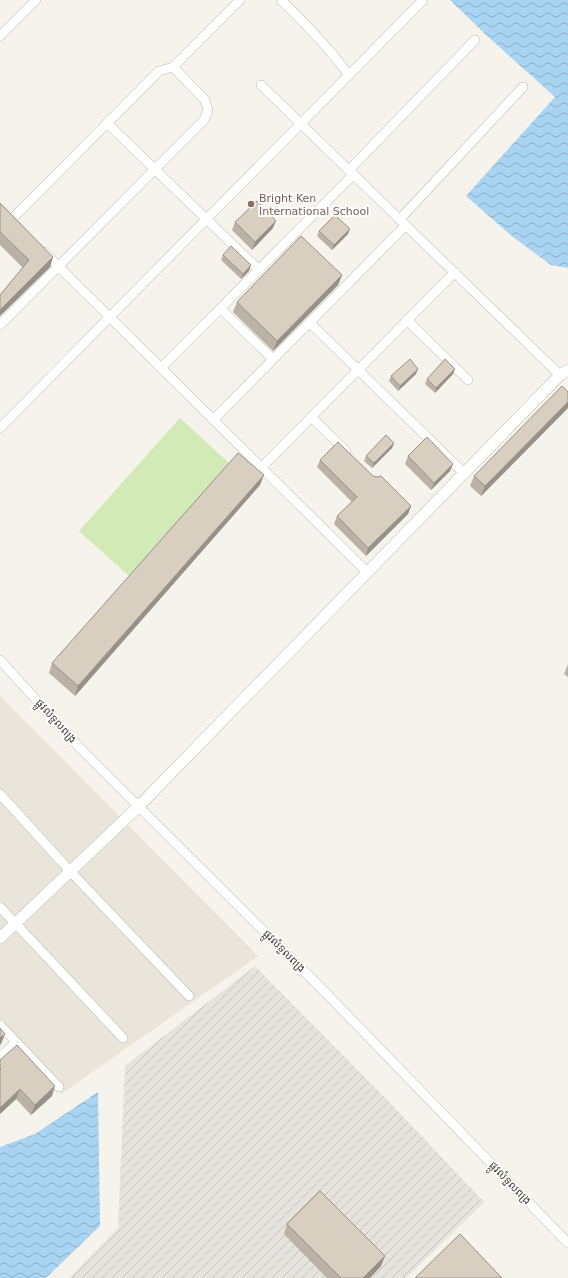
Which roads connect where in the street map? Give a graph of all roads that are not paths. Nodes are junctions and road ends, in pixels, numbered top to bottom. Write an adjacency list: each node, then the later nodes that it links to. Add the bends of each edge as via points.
1 (36, 0): 5 (street)
2 (240, 0): 7 (street)
3 (281, 0): 8 (street, via 330,49)
4 (423, 0): 8 (street)
5 (0, 36)
6 (475, 40): 14 (street)
7 (173, 67): 11 (street, via 159,71); 13 (street, via 205,100 208,110 204,120)
8 (349, 75): 12 (street)
9 (261, 85): 12 (street)
10 (523, 87): 17 (street)
11 (107, 123): 13 (street); 16 (street)
12 (301, 123): 14 (street); 15 (street)
13 (155, 169): 15 (street); 19 (street)
14 (352, 172): 17 (street); 20 (street, via 298,236)
15 (206, 219): 20 (street); 23 (street)
16 (11, 220)
17 (403, 222): 21 (street); 25 (street, via 345,282)
18 (37, 246): 19 (street)
19 (58, 266): 23 (street); 26 (street)
20 (259, 270): 22 (street)
21 (454, 272): 24 (street); 30 (street)
22 (221, 309): 27 (street); 28 (street)
23 (110, 317): 28 (street); 34 (street)
24 (407, 320): 29 (street); 31 (street)
25 (310, 323): 27 (street); 29 (street)
26 (0, 325)
27 (273, 359): 33 (street)
28 (162, 368): 33 (street)
29 (358, 370): 32 (street); 37 (street)
30 (564, 372): 37 (street)
31 (468, 380)
32 (311, 417): 35 (street); 36 (street)
33 (214, 420): 36 (street)
34 (0, 428)
35 (351, 456)
36 (262, 467): 38 (street)
37 (464, 473): 38 (street)
38 (367, 572): 41 (street)
39 (0, 660): 41 (street, ផ្លូវលំទួលពង្រ, via 80,748)
40 (0, 794): 42 (street)
41 (139, 806): 42 (street); 52 (street, ផ្លូវលំទួលពង្រ, via 325,992)
42 (70, 871): 44 (street); 46 (street)
43 (0, 907): 44 (street)
44 (15, 923): 45 (street); 48 (street)
45 (0, 938)
46 (189, 996)
47 (0, 1025): 49 (street)
48 (123, 1038)
49 (16, 1042): 50 (street); 51 (street)
50 (0, 1057)
51 (59, 1087)
52 (568, 1243)

